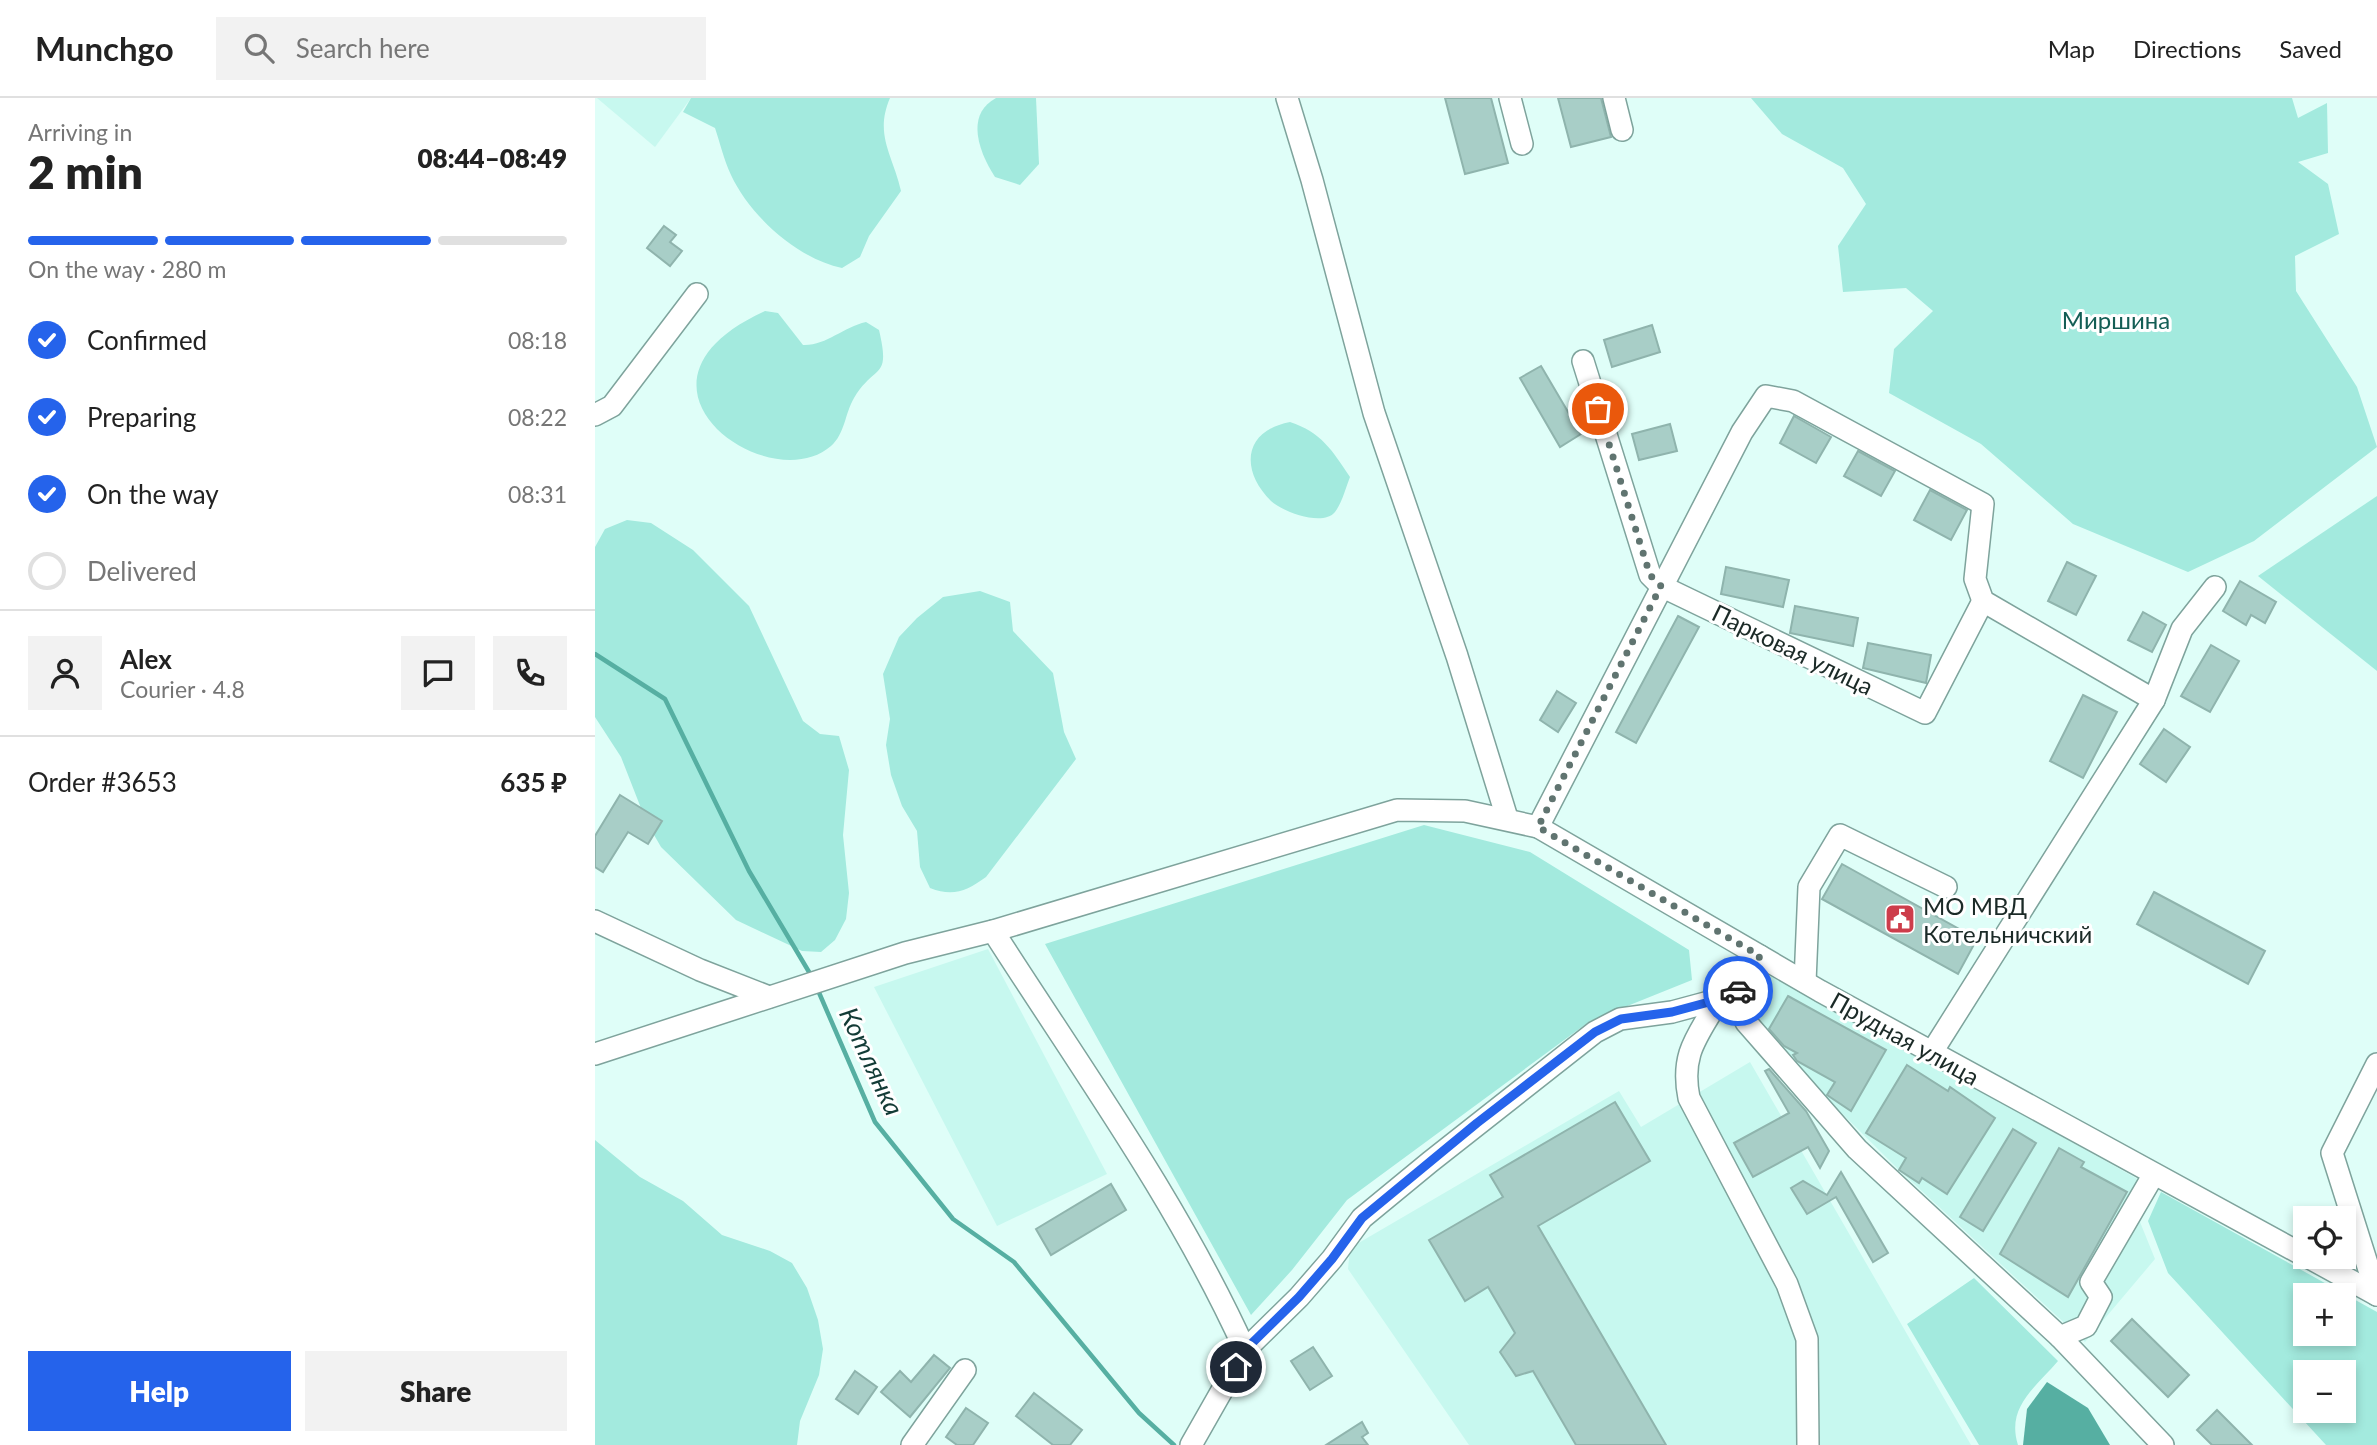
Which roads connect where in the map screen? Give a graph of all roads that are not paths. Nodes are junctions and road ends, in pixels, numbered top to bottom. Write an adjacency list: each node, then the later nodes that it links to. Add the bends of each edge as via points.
1 (1287, 98): 13 (street, via 1374,413)
2 (1510, 98): 5 (street)
3 (1614, 98): 4 (street)
4 (1622, 130)
5 (1522, 144)
6 (697, 295): 8 (street, via 612,406)
7 (1583, 361): 9 (street, via 1650,575)
8 (595, 415)
9 (1661, 586): 11 (street, Парковая улица, via 1925,713); 11 (street, via 1742,432 1766,396 1793,401 1983,504 1975,579); 14 (street)
10 (2215, 587): 12 (street, via 2182,629)
11 (1983, 601): 12 (street)
12 (2154, 700): 22 (street)
13 (1507, 818): 14 (street, Прудная улица); 17 (street, Прудная улица, via 1437,808 1397,810)
14 (1538, 827): 18 (street, Прудная улица)
15 (1946, 887): 19 (street, via 1840,835 1809,887)
16 (595, 921): 20 (street)
17 (993, 931): 20 (street, Прудная улица, via 905,953); 30 (street, via 1132,1149 1223,1302)
18 (1760, 956): 19 (street, Прудная улица); 21 (street)
19 (1805, 982): 22 (street, Прудная улица)
20 (769, 997): 23 (street, Прудная улица)
21 (1727, 997): 29 (street, via 1857,1149); 30 (street, via 1672,1012 1621,1019 1595,1032 1362,1218 1299,1297); 34 (street, via 1686,1057 1687,1088 1787,1284 1807,1339)
22 (1932, 1052): 25 (street, Прудная улица)
23 (595, 1054)
24 (2377, 1064): 28 (street, via 2332,1153)
25 (2154, 1174): 26 (street, Прудная улица); 29 (street, via 2091,1282 2101,1297 2086,1326)
26 (2293, 1249)
27 (2329, 1269): 28 (street, Прудная улица)
28 (2377, 1295)
29 (2060, 1337): 35 (street)
30 (1245, 1350): 33 (street)
31 (965, 1370): 32 (street)
32 (912, 1445)
33 (1191, 1445)
34 (1808, 1445)
35 (2163, 1445)

